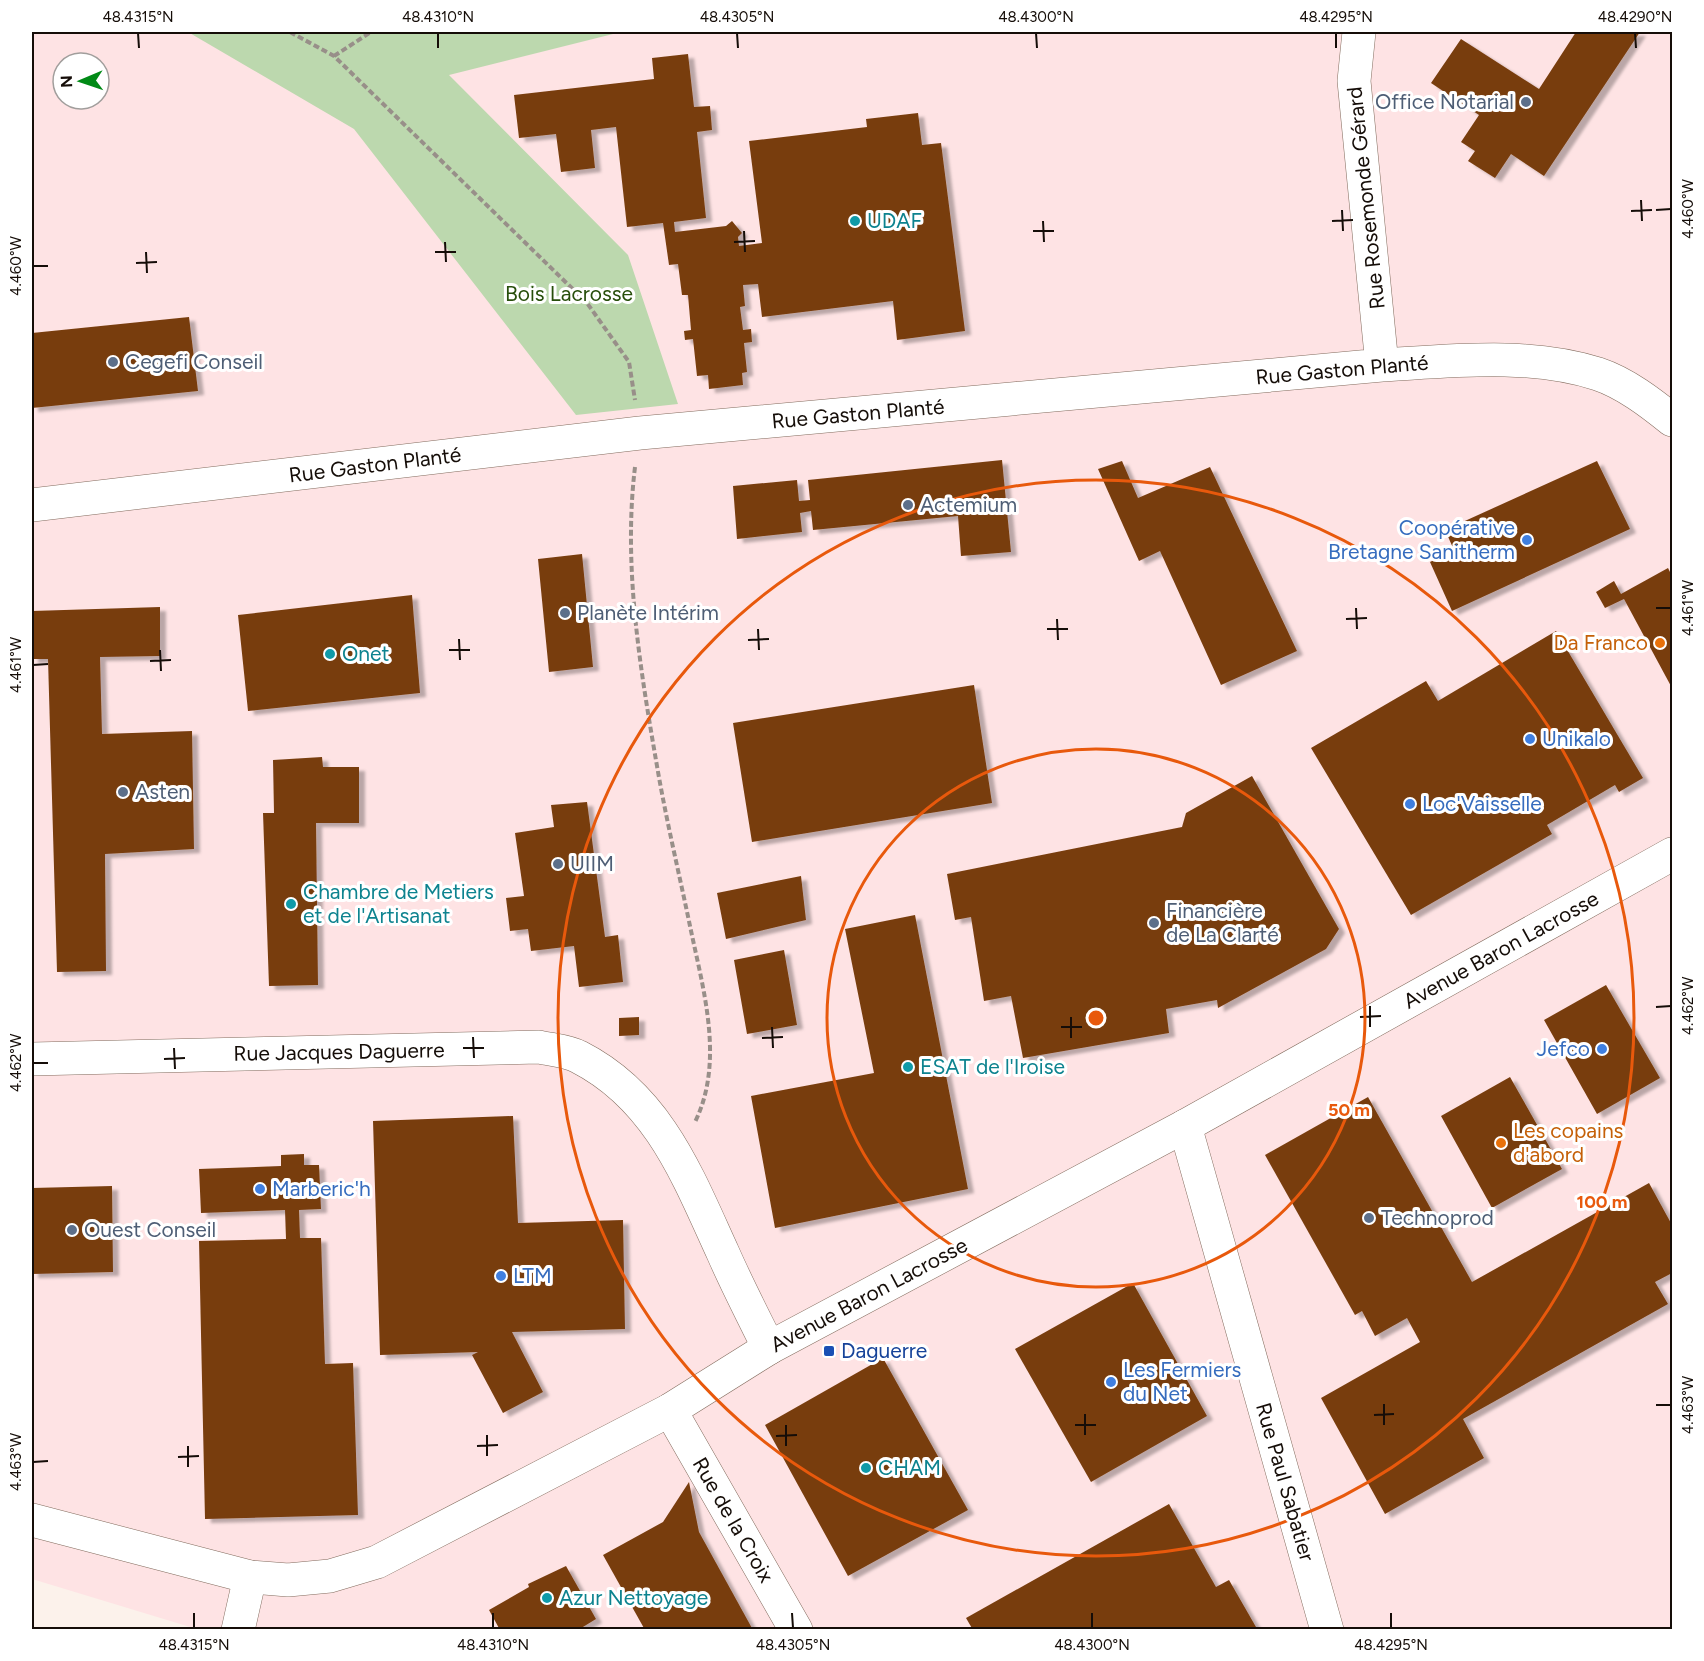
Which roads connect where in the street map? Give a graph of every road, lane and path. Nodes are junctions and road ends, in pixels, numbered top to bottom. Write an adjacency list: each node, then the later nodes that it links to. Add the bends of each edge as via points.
1 (290, 32): 4 (path)
2 (371, 32): 4 (path)
3 (1359, 32): 5 (street, Rue Rosemonde Gérard, via 1354,81)
4 (334, 56): 7 (path, via 587,303 629,362)
5 (1382, 365): 6 (street, Rue Gaston Planté, via 1529,361 1599,374 1647,399); 7 (street, Rue Gaston Planté)
6 (1672, 420)
7 (640, 433): 8 (street, Rue Gaston Planté); 12 (path, via 633,501 638,643 657,767 706,1006 710,1063 701,1110)
8 (32, 505)
9 (1672, 854): 11 (street, Avenue Baron Lacrosse)
10 (32, 1059): 12 (street, Rue Jacques Daguerre, via 539,1047 578,1056 609,1077 645,1108)
11 (1185, 1126): 13 (street, Avenue Baron Lacrosse); 19 (street, Rue Paul Sabatier)
12 (679, 1156): 13 (street, Rue Jacques Daguerre)
13 (769, 1348): 14 (street, Avenue Baron Lacrosse)
14 (670, 1410): 16 (street, Avenue Baron Lacrosse, via 377,1562 330,1576 288,1580); 18 (street, Rue de la Croix)
15 (32, 1520): 16 (street, Avenue Baron Lacrosse)
16 (250, 1577): 17 (street)
17 (238, 1629)
18 (796, 1629)
19 (1327, 1629)

